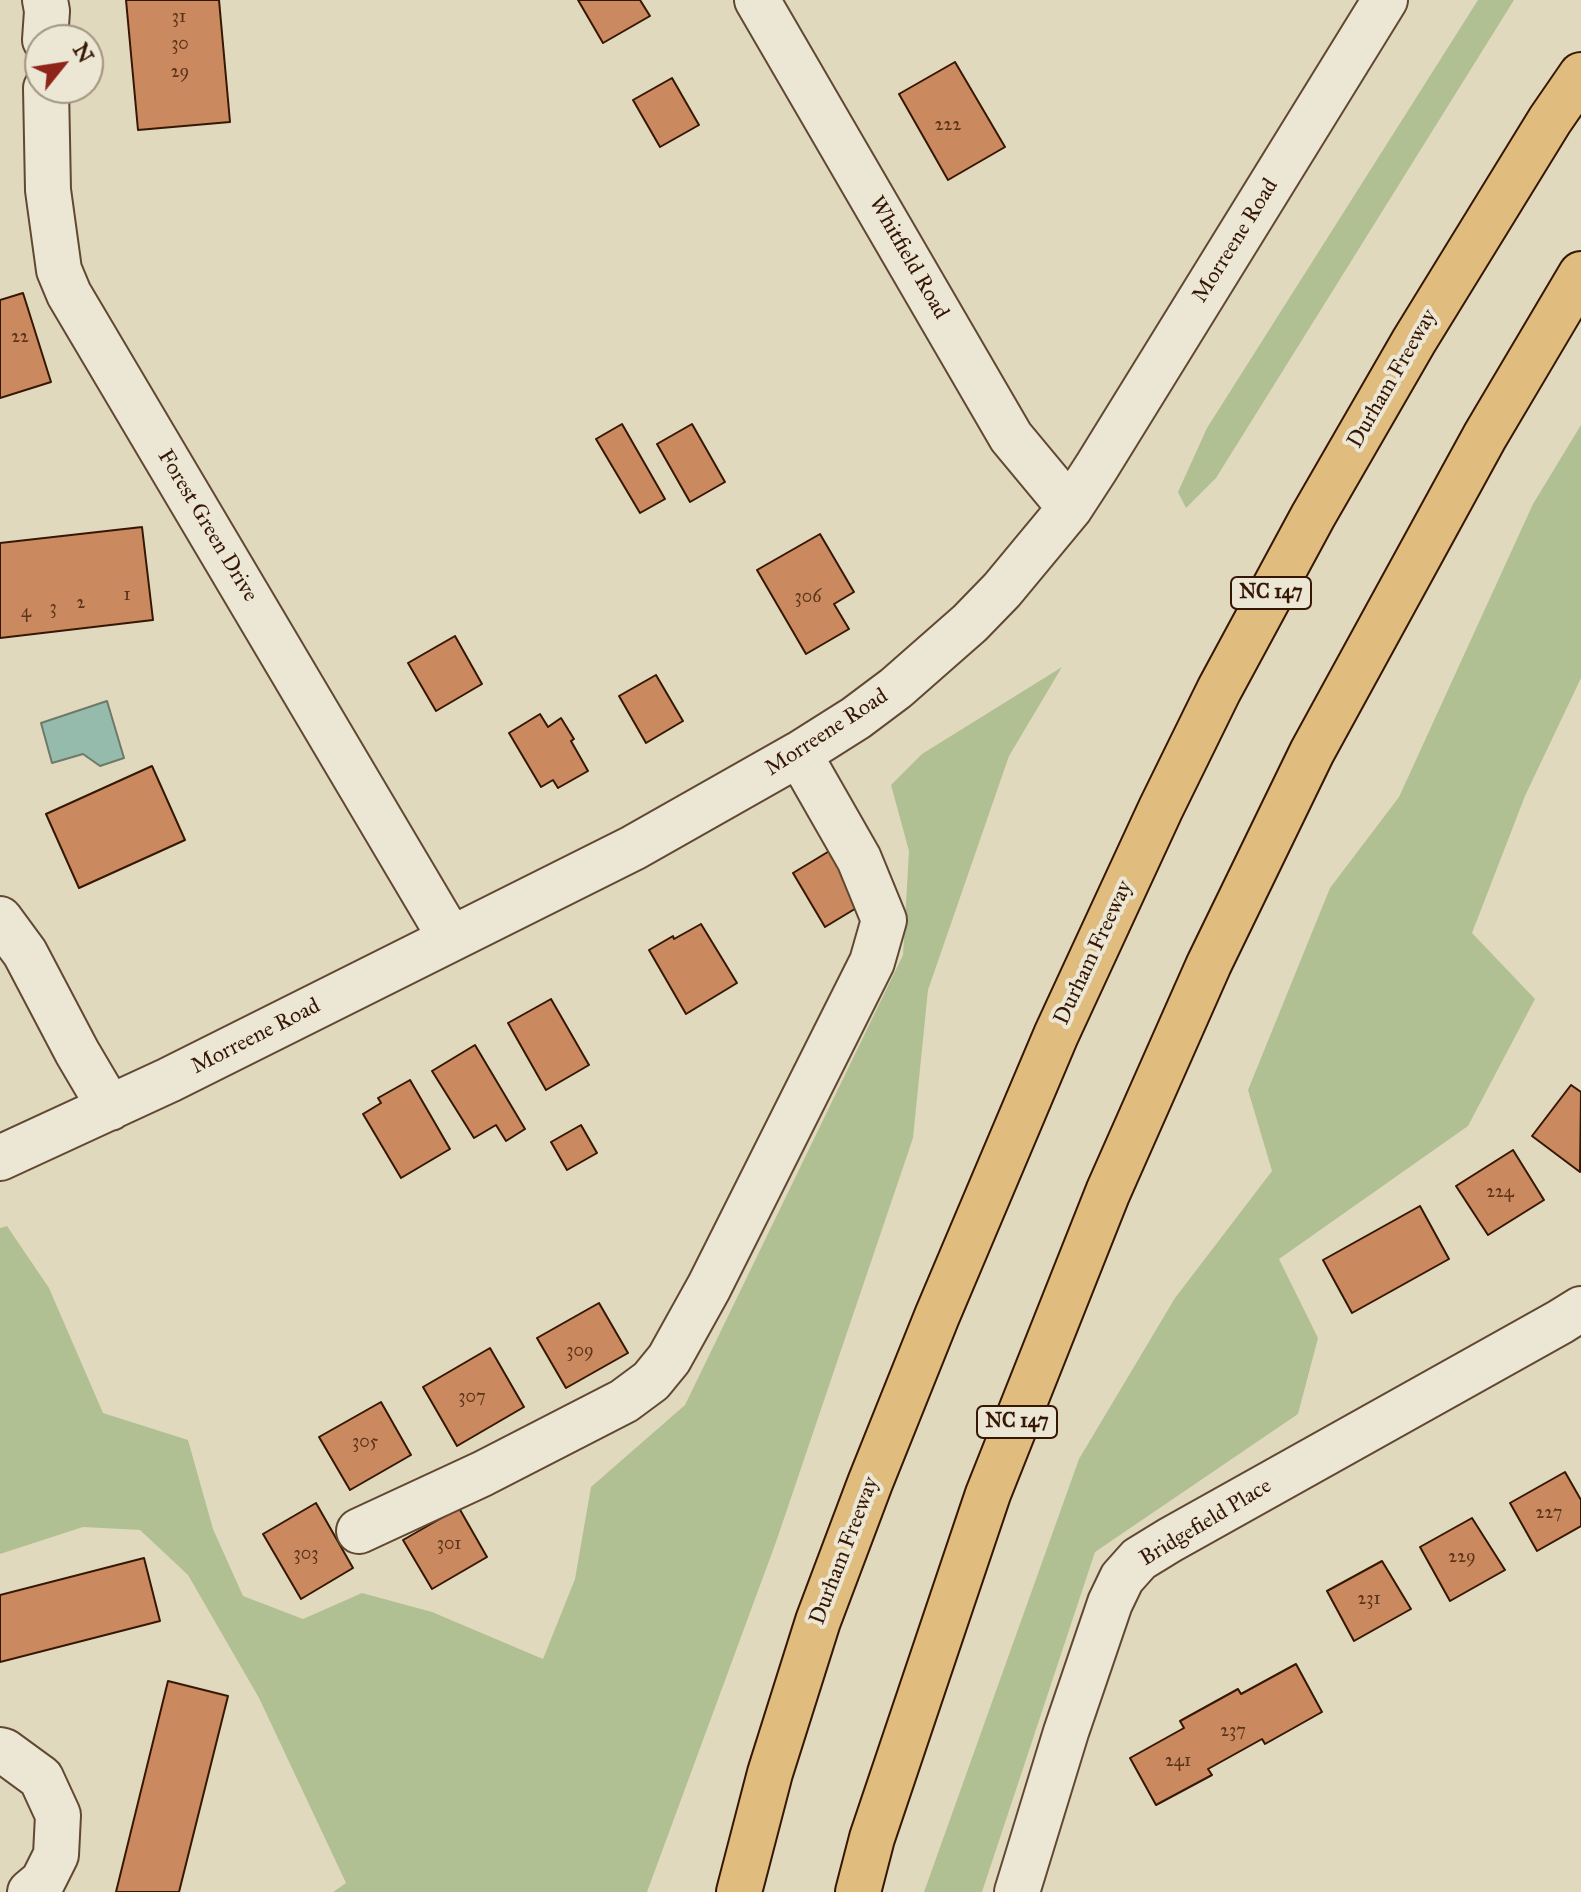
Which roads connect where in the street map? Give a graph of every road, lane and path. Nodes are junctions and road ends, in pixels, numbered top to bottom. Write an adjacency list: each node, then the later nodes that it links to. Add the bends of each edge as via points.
1 (45, 0): 4 (street)
2 (757, 0): 8 (street, Whitfield Road, via 1011,437)
3 (1385, 0): 8 (street, Morreene Road)
4 (45, 24)
5 (1581, 75): 18 (highway, Durham Freeway / NC 147, via 1414,341 1329,489 1219,690 1154,823 1056,1035 870,1483 818,1621)
6 (46, 104): 11 (street, Forest Green Drive, via 48,190 59,270 69,294)
7 (1581, 274): 19 (highway, NC 147, via 1485,436 1312,752 1209,964 1108,1192 988,1494)
8 (1070, 508): 9 (street, Morreene Road, via 1002,590 935,656 856,718)
9 (799, 754): 11 (street, Morreene Road, via 633,848); 15 (street, via 859,859 884,920 872,962 669,1359 624,1401)
10 (0, 919): 12 (street, via 25,953)
11 (451, 939): 12 (street, Morreene Road)
12 (110, 1108): 13 (street, Morreene Road)
13 (0, 1158)
14 (1581, 1309): 20 (street, Bridgefield Place, via 1139,1559 1110,1603)
15 (359, 1531)
16 (0, 1750): 17 (street, via 41,1778 58,1815 56,1855 43,1881)
17 (30, 1892)
18 (739, 1892)
19 (858, 1892)
20 (1017, 1892)

